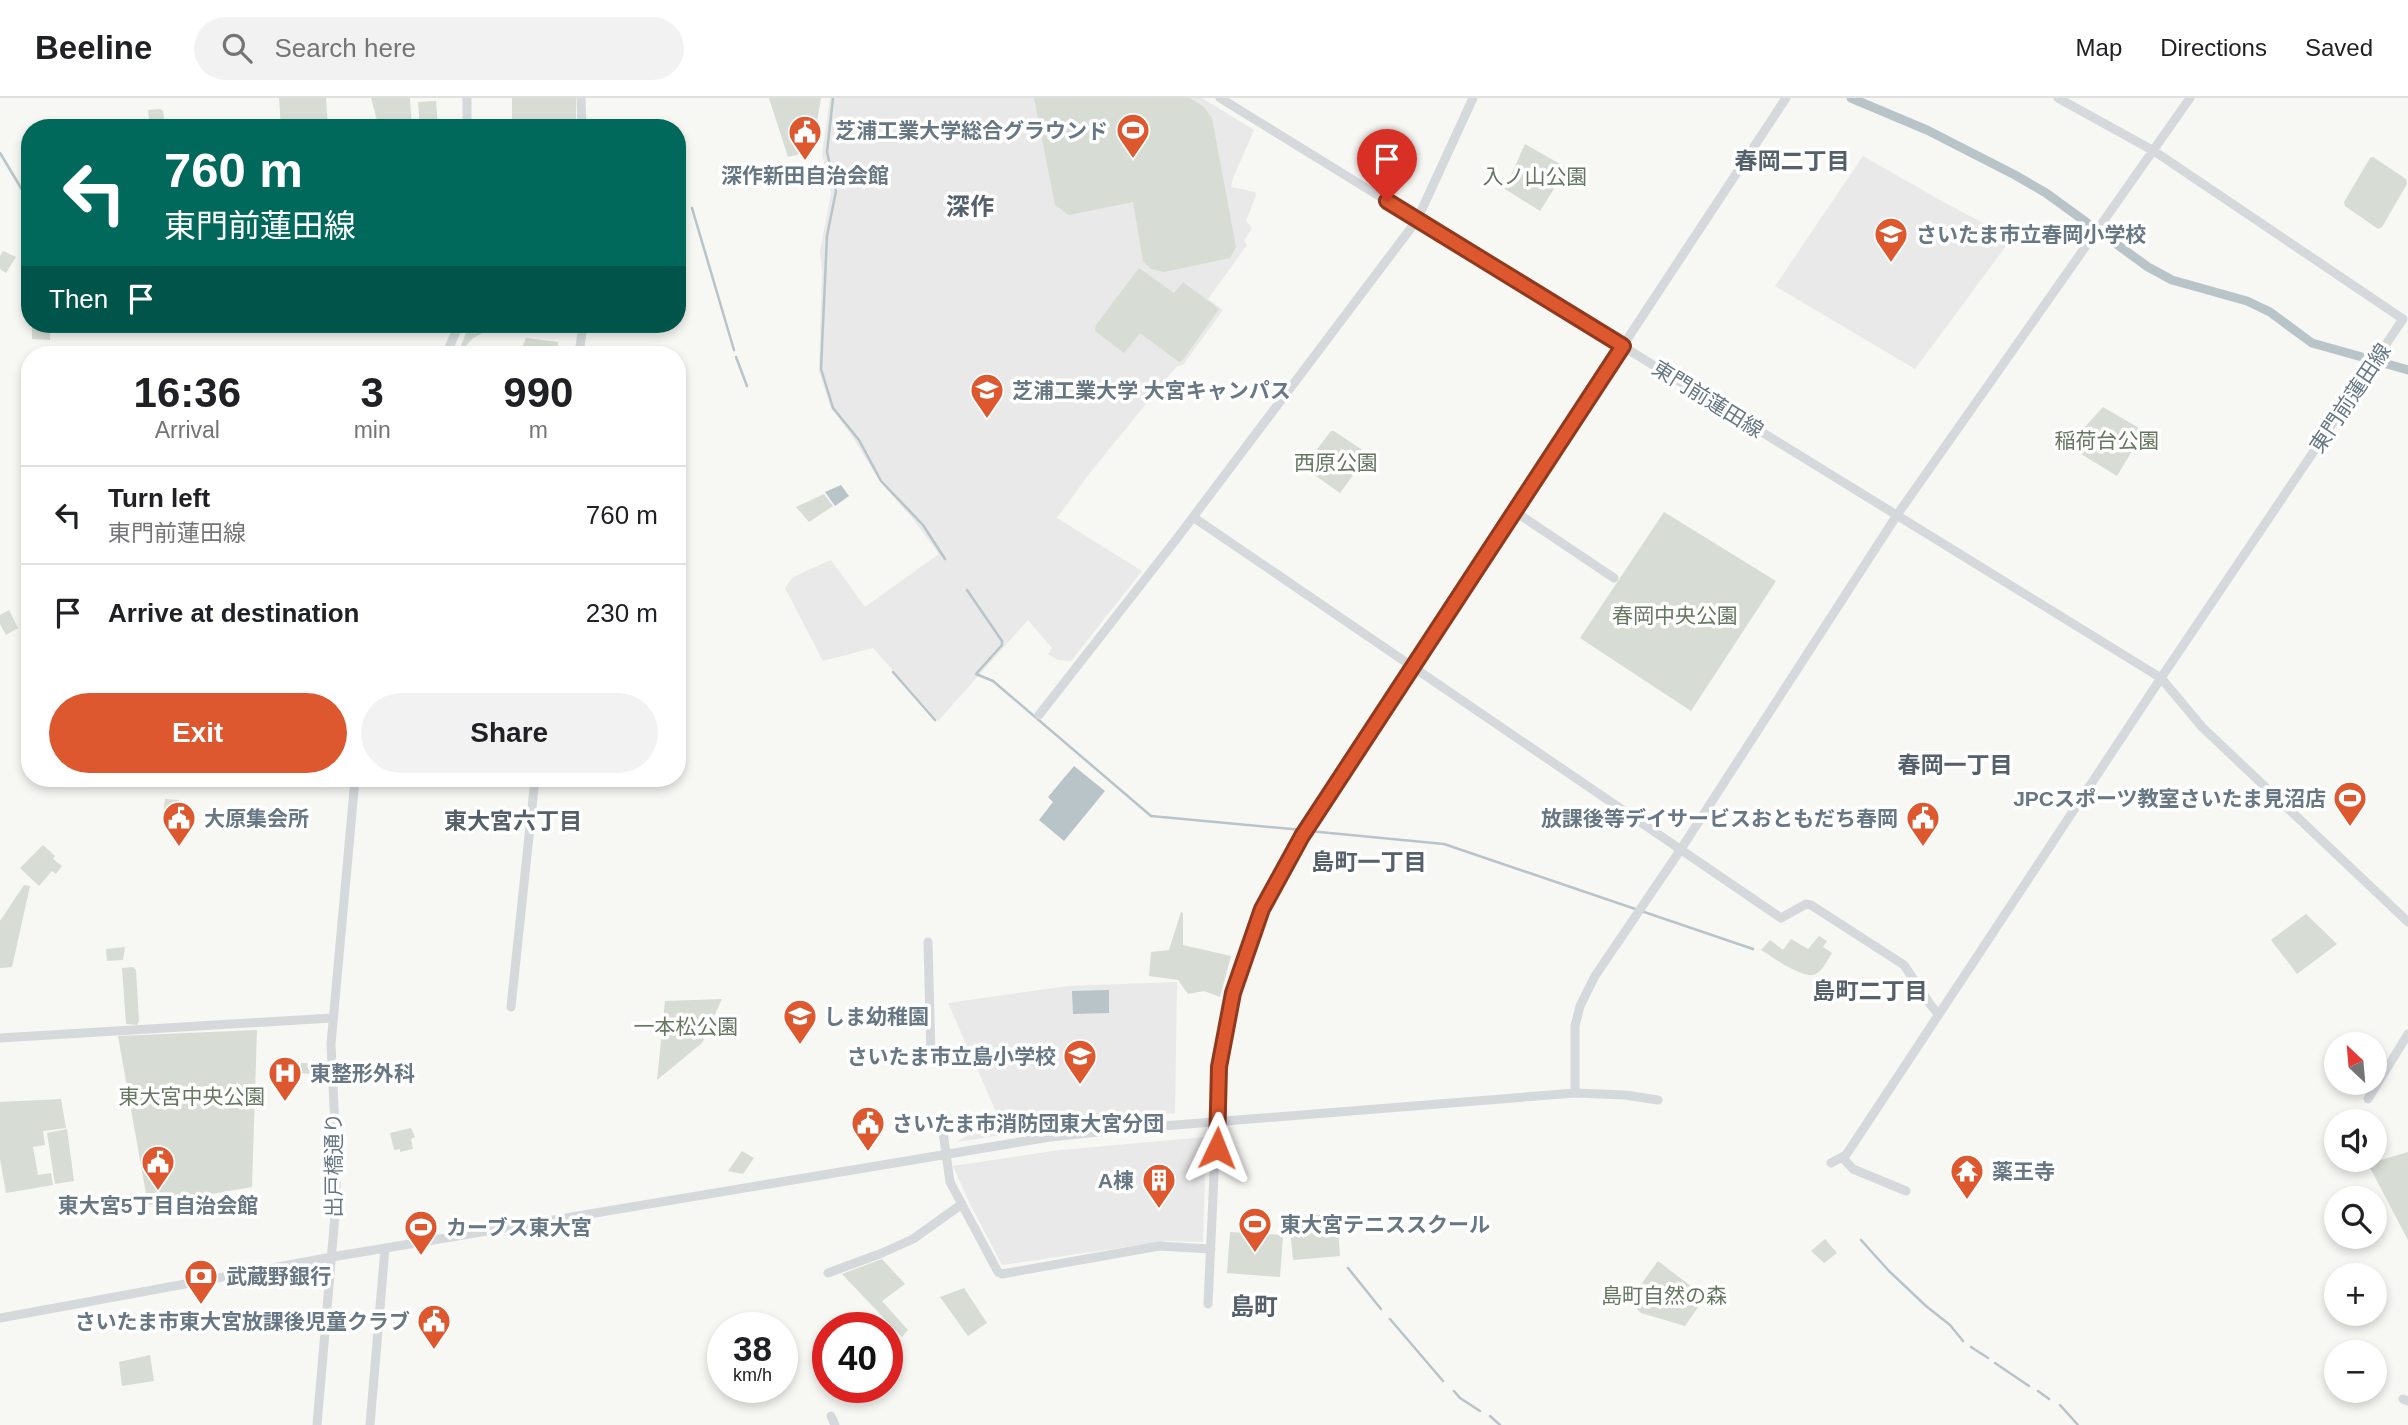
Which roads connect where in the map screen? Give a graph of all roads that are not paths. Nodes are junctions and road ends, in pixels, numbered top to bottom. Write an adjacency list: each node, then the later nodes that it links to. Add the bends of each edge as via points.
1 (467, 98): 8 (street)
2 (581, 98): 9 (street)
3 (1220, 98): 11 (street, 東門前蓮田線)
4 (1473, 98): 11 (street)
5 (1786, 98): 13 (street)
6 (2058, 98): 10 (street, 東門前蓮田線)
7 (2190, 98): 10 (street)
8 (467, 119)
9 (582, 119)
10 (2154, 150): 12 (street, 東門前蓮田線); 15 (street)
11 (1417, 220): 13 (street, 東門前蓮田線); 16 (street)
12 (2405, 314): 19 (street, 東門前蓮田線)
13 (1623, 346): 14 (street); 15 (street, 東門前蓮田線)
14 (1514, 511): 17 (street); 18 (street)
15 (1897, 515): 19 (street, 東門前蓮田線); 23 (street)
16 (1193, 517): 18 (street); 20 (street)
17 (1614, 578)
18 (1413, 665): 23 (street); 35 (street, via 1302,836 1262,909 1233,993 1219,1067)
19 (2161, 678): 24 (street, 東門前蓮田線, via 2202,727); 27 (street)
20 (1039, 715)
21 (354, 787): 28 (street, 出戸橋通り)
22 (533, 787): 26 (street)
23 (1681, 849): 27 (street, via 1781,918 1806,904 1853,932 1904,965); 32 (street, via 1583,999 1575,1026)
24 (2408, 922)
25 (928, 942): 31 (street)
26 (510, 1007)
27 (1938, 1014): 38 (street)
28 (332, 1018): 30 (street); 44 (street, 出戸橋通り, via 337,1165)
29 (2408, 1034): 33 (street)
30 (0, 1038)
31 (931, 1057)
32 (1575, 1093): 34 (street); 35 (street)
33 (2368, 1099)
34 (1658, 1100)
35 (1218, 1123): 37 (street, via 1074,1135); 43 (street)
36 (943, 1132): 37 (street)
37 (946, 1155): 41 (street, via 948,1176); 42 (street)
38 (1843, 1158): 39 (street); 40 (street, via 1853,1169)
39 (1831, 1163)
40 (1906, 1191)
41 (962, 1204): 43 (street, via 1002,1274 1159,1246); 45 (street, via 913,1239)
42 (385, 1248): 44 (street); 49 (street)
43 (1212, 1249): 46 (street)
44 (332, 1257): 47 (street); 48 (street, 出戸橋通り)
45 (828, 1273)
46 (1208, 1304)
47 (0, 1318)
48 (317, 1425)
49 (370, 1425)

